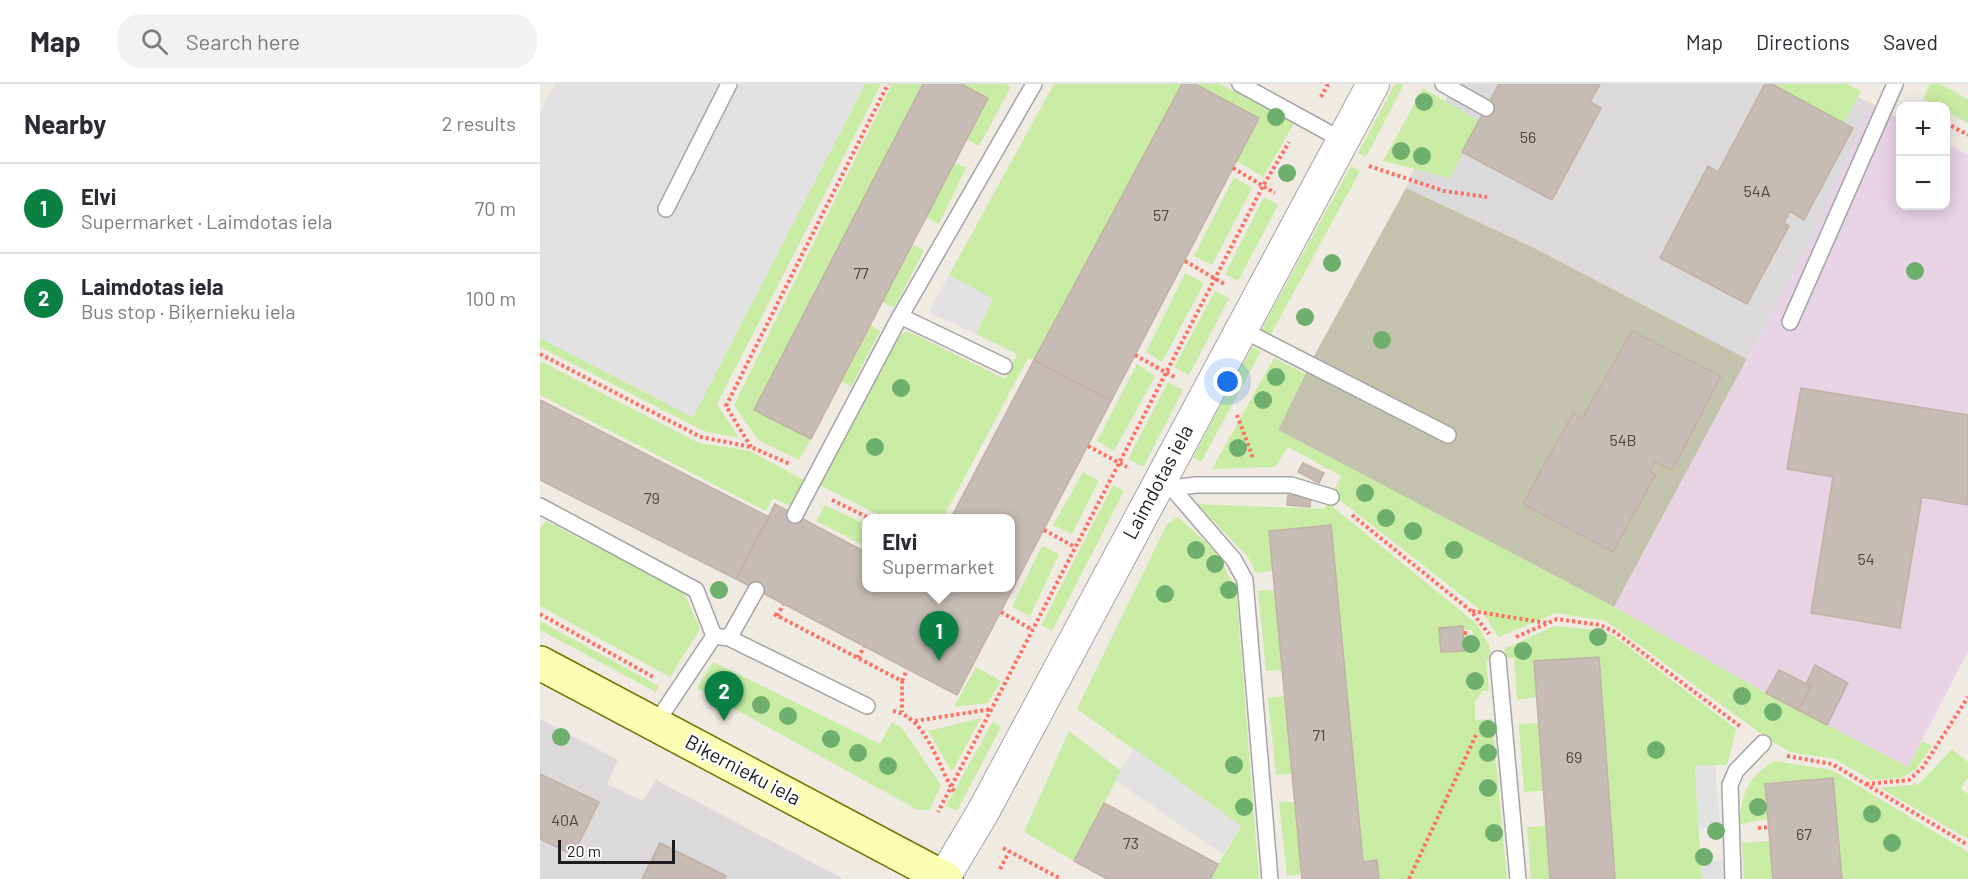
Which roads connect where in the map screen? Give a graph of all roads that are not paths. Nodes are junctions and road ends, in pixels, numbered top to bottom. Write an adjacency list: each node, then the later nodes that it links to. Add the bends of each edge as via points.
1 (729, 84): 9 (lane)
2 (1034, 84): 10 (lane)
3 (1240, 84): 8 (lane)
4 (1373, 84): 8 (street, Laimdotas iela)
5 (1443, 84): 7 (lane)
6 (1895, 84): 11 (lane)
7 (1486, 108)
8 (1342, 140): 12 (street, Laimdotas iela)
9 (666, 208)
10 (900, 316): 13 (lane); 18 (lane)
11 (1790, 322)
12 (1241, 329): 14 (lane); 15 (street, Laimdotas iela)
13 (1004, 366)
14 (1448, 435)
15 (1165, 485): 16 (lane, via 1290,486); 26 (street, Laimdotas iela); 27 (lane, via 1234,560 1245,580)
16 (1331, 497)
17 (540, 506): 20 (lane, via 696,590)
18 (795, 515)
19 (756, 590): 20 (lane)
20 (722, 637): 23 (lane); 24 (lane)
21 (1497, 652): 28 (lane)
22 (540, 663): 24 (street, Biķernieku iela)
23 (867, 706)
24 (656, 723): 26 (street, Biķernieku iela)
25 (1763, 743): 29 (lane, via 1736,771 1730,785)
26 (944, 879)
27 (1270, 879)
28 (1518, 879)
29 (1733, 879)

